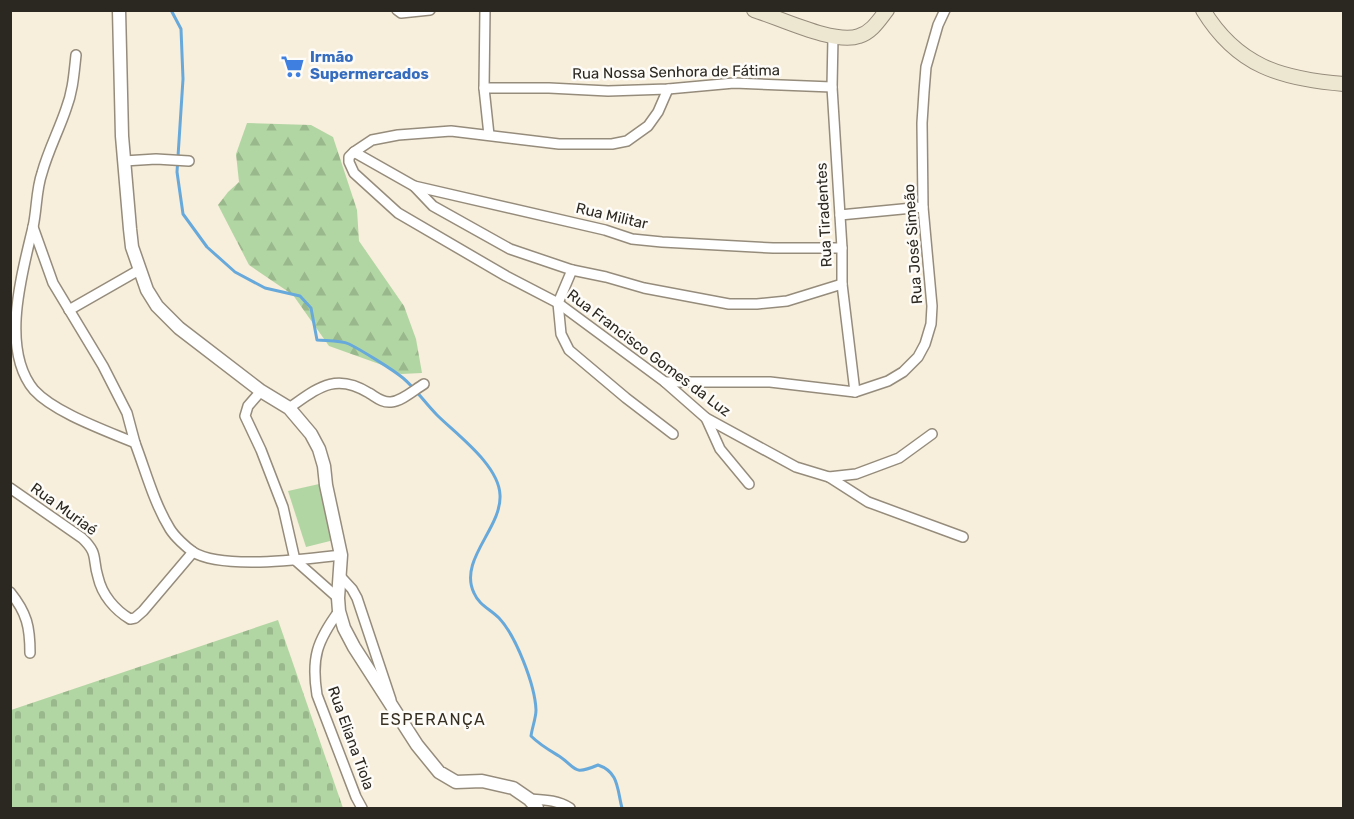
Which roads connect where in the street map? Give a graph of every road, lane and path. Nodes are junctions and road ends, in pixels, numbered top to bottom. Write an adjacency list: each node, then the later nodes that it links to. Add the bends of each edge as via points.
1 (119, 10): 17 (street)
2 (397, 10): 3 (street)
3 (430, 10)
4 (485, 10): 13 (street)
5 (754, 10): 9 (main road)
6 (887, 10): 9 (main road, via 858,37)
7 (945, 10): 20 (street, Rua José Simeão, via 926,67)
8 (1203, 10): 11 (main road, via 1215,31 1254,62 1296,79)
9 (833, 37): 12 (street, Rua Tiradentes)
10 (76, 54): 22 (street, via 67,106 41,175)
11 (1344, 84)
12 (832, 87): 14 (street, Rua Nossa Senhora de Fátima, via 734,83); 21 (street, Rua Tiradentes)
13 (484, 88): 14 (street, Rua Nossa Senhora de Fátima); 15 (street)
14 (668, 89): 15 (street, via 648,126 627,141 559,144)
15 (489, 135): 16 (street, via 451,131 398,135 372,140)
16 (354, 152): 19 (street); 27 (street, Rua Francisco Gomes da Luz, via 349,157 350,168 398,213)
17 (124, 161): 18 (street); 24 (street, via 132,247)
18 (186, 161)
19 (414, 186): 23 (street, Rua Militar, via 632,238 773,248); 25 (street, via 433,206 470,229 510,249)
20 (923, 207): 21 (street); 32 (street, Rua José Simeão, via 932,306 925,344 903,372)
21 (840, 215): 23 (street, Rua Tiradentes)
22 (33, 226): 28 (street, via 54,283); 37 (street, via 16,298 14,326 24,376 35,391 60,408)
23 (842, 248): 26 (street, Rua Tiradentes)
24 (139, 270): 28 (street); 31 (street, via 157,306 179,328)
25 (572, 270): 26 (street, via 729,304 787,301); 27 (street)
26 (842, 284): 32 (street, Rua Tiradentes)
27 (558, 303): 29 (street, Rua Francisco Gomes da Luz); 35 (street, via 561,334 569,350)
28 (69, 310): 37 (street, via 127,412)
29 (665, 382): 32 (street, Rua José Simeão, via 770,382); 34 (street, Rua Francisco Gomes da Luz)
30 (421, 386): 33 (street, via 397,401 386,402 356,385 329,384)
31 (261, 391): 33 (street); 44 (street, via 245,416 283,507)
32 (855, 392)
33 (289, 408): 43 (street, via 319,449)
34 (706, 418): 38 (street, Rua Francisco Gomes da Luz, via 796,467); 39 (street, via 720,449)
35 (673, 434)
36 (932, 434): 38 (street, Rua Francisco Gomes da Luz, via 898,458 856,474)
37 (135, 443): 42 (street, via 157,505 172,531)
38 (829, 477): 41 (street, via 868,502)
39 (749, 484)
40 (10, 488): 42 (street, Rua Muriaé, via 91,546 103,591 128,619 143,611)
41 (963, 537)
42 (193, 552): 44 (street, via 218,560)
43 (341, 555): 44 (street); 45 (street)
44 (295, 560): 47 (street)
45 (340, 576): 47 (street); 50 (street, via 357,598)
46 (10, 592): 49 (street, via 22,606 30,629)
47 (338, 598): 48 (street)
48 (339, 611): 50 (street, via 354,647); 52 (street, Rua Eliana Tiola, via 321,637 314,678 320,705)
49 (30, 653)
50 (393, 705): 51 (street, via 439,772 456,782 482,781 513,788)
51 (533, 804): 53 (street, via 549,800)
52 (362, 808)
53 (570, 808)

